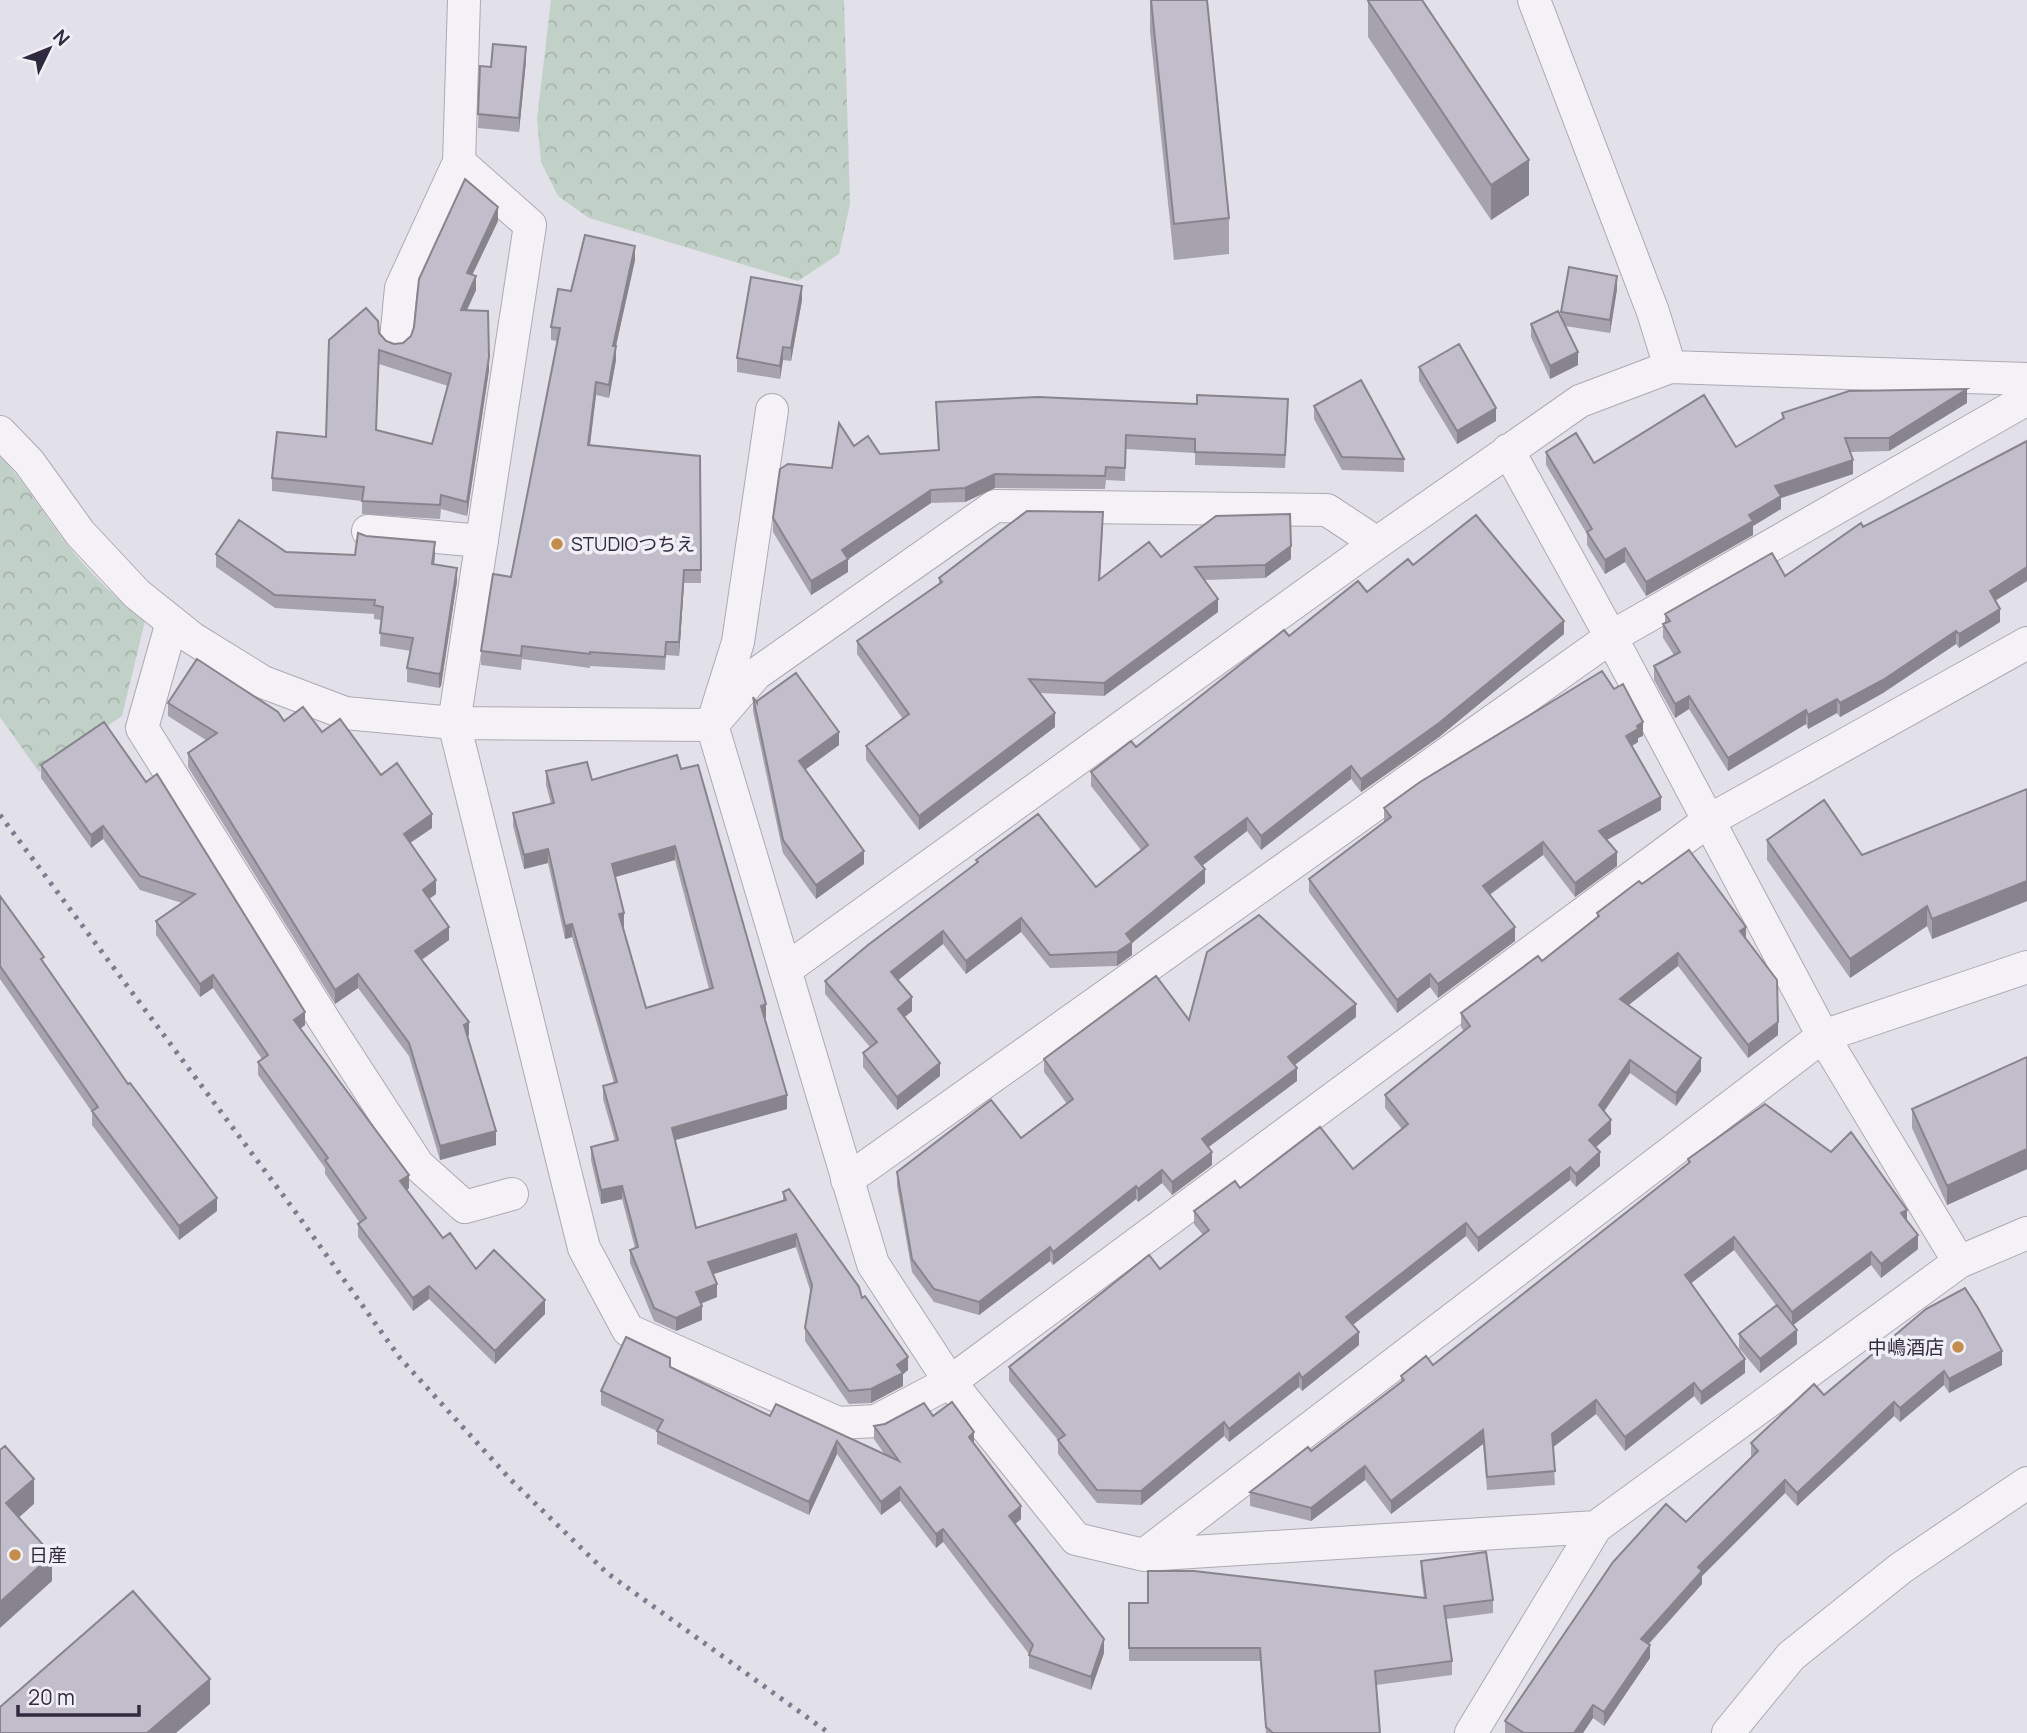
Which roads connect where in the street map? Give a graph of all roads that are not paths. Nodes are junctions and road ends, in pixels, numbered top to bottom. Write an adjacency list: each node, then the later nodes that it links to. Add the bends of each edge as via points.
1 (464, 0): 3 (street)
2 (1534, 0): 5 (street)
3 (459, 162): 4 (street, via 401,288); 12 (street, via 530,225)
4 (396, 339)
5 (1670, 367): 6 (street); 10 (street, via 1580,401)
6 (2027, 379)
7 (2027, 399): 15 (street)
8 (772, 410): 18 (street, via 738,642)
9 (0, 432): 14 (street, via 29,462 80,533 137,594)
10 (1508, 450): 13 (street); 15 (street)
11 (368, 531): 12 (street)
12 (482, 541): 17 (street)
13 (1377, 543): 18 (street, via 1327,510 995,506 756,674); 21 (street)
14 (172, 622): 17 (street, via 263,682 345,713); 24 (street, via 142,728 418,1165 465,1207)
15 (1611, 637): 19 (street); 23 (street)
16 (2027, 643): 19 (street)
17 (454, 723): 18 (street); 27 (street, via 584,1248 628,1330 838,1423 876,1421)
18 (712, 725): 21 (street)
19 (1708, 821): 22 (street); 27 (street)
20 (2027, 967): 22 (street)
21 (785, 970): 23 (street)
22 (1823, 1036): 26 (street); 30 (street)
23 (848, 1180): 27 (street, via 873,1264)
24 (512, 1194)
25 (2027, 1233): 26 (street)
26 (1959, 1262): 29 (street)
27 (950, 1382): 30 (street, via 1076,1539)
28 (2027, 1483): 32 (street, via 1901,1568 1791,1656)
29 (1596, 1527): 30 (street); 31 (street)
30 (1144, 1555)
31 (1471, 1733)
32 (1728, 1733)

